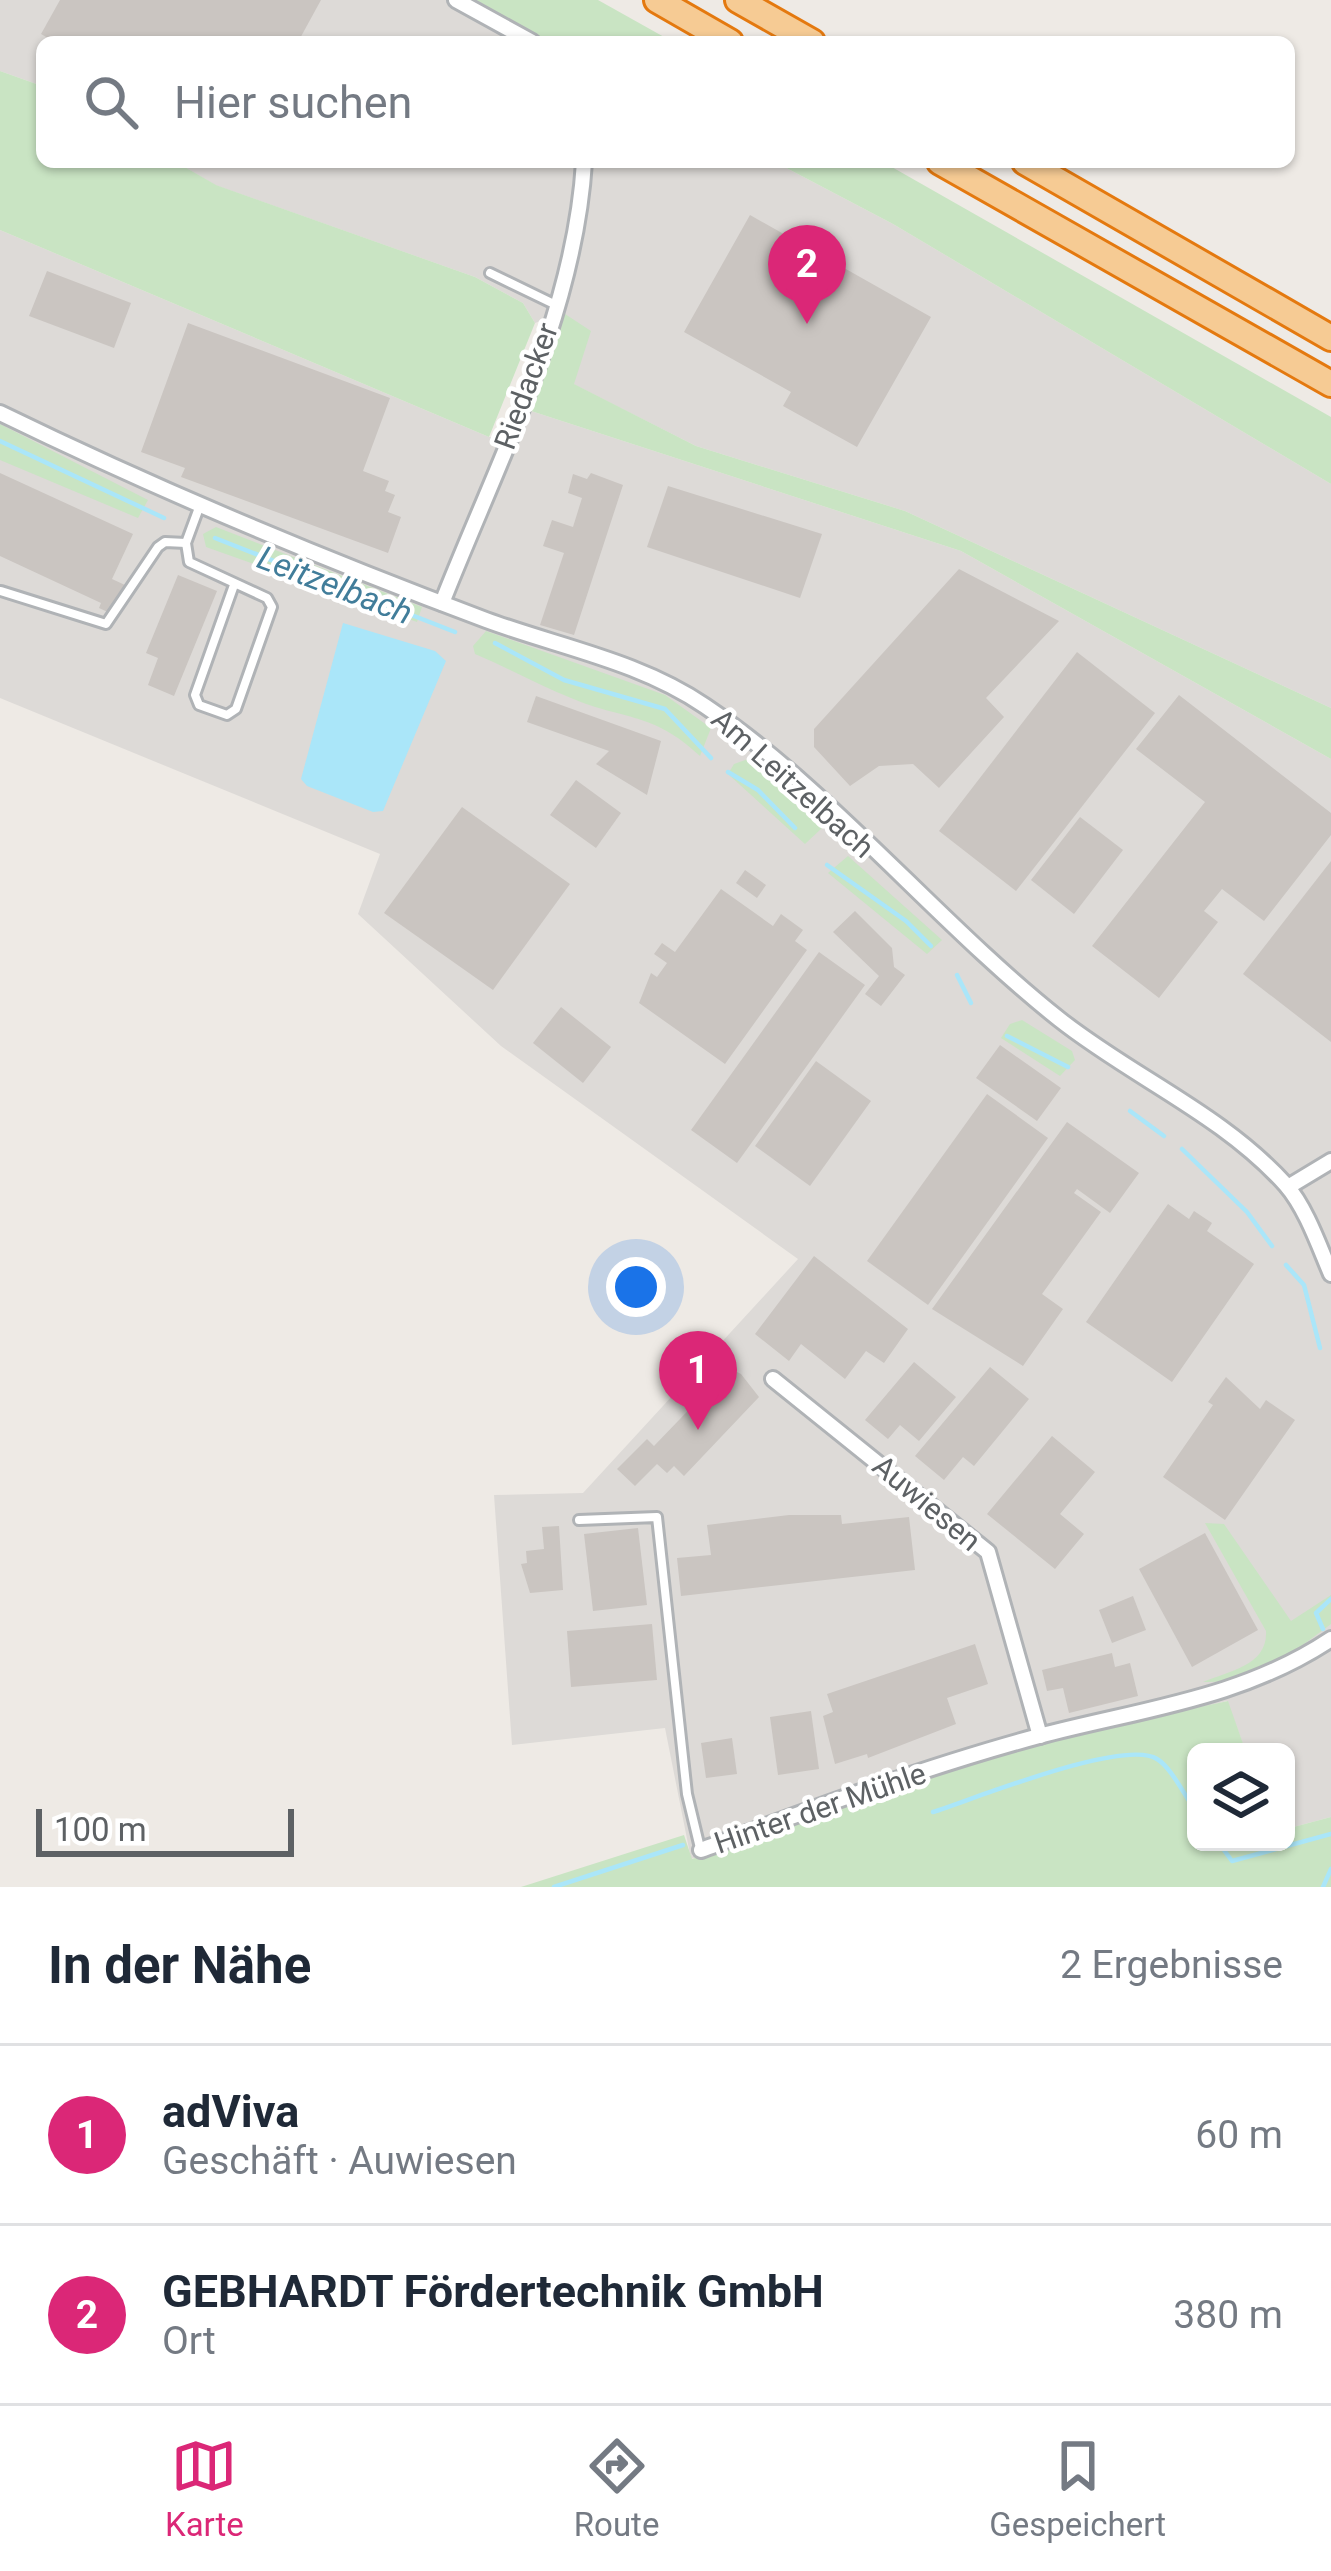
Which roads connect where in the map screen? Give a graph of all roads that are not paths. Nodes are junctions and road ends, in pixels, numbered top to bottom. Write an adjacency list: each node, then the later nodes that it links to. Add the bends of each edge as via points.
1 (456, 0): 4 (street)
2 (657, 0): 5 (highway)
3 (738, 0): 6 (highway)
4 (521, 36)
5 (720, 36)
6 (801, 36)
7 (583, 168): 11 (street, Riedacker)
8 (951, 168): 13 (highway)
9 (1035, 168): 12 (highway)
10 (490, 273): 11 (lane)
11 (556, 304): 19 (street, Riedacker)
12 (1331, 338)
13 (1331, 384)
14 (0, 413): 15 (street, Am Leitzelbach)
15 (200, 505): 16 (lane); 19 (street, Am Leitzelbach)
16 (186, 543): 17 (lane, via 189,562); 18 (lane, via 158,548 106,623)
17 (234, 585): 17 (lane, via 272,607 227,715 199,705 195,695)
18 (1, 592)
19 (442, 603): 21 (street, Am Leitzelbach, via 634,668 704,704 994,968 1067,1026 1176,1092)
20 (1331, 1161): 21 (street)
21 (1288, 1187): 22 (street, Am Leitzelbach)
22 (1331, 1274)
23 (773, 1379): 26 (street, Auwiesen, via 988,1552)
24 (578, 1520): 27 (lane, Hinter der Mühle, via 657,1517)
25 (1331, 1639): 26 (street, Hinter der Mühle, via 1232,1690)
26 (1040, 1736): 27 (street, Hinter der Mühle)
27 (700, 1850)

